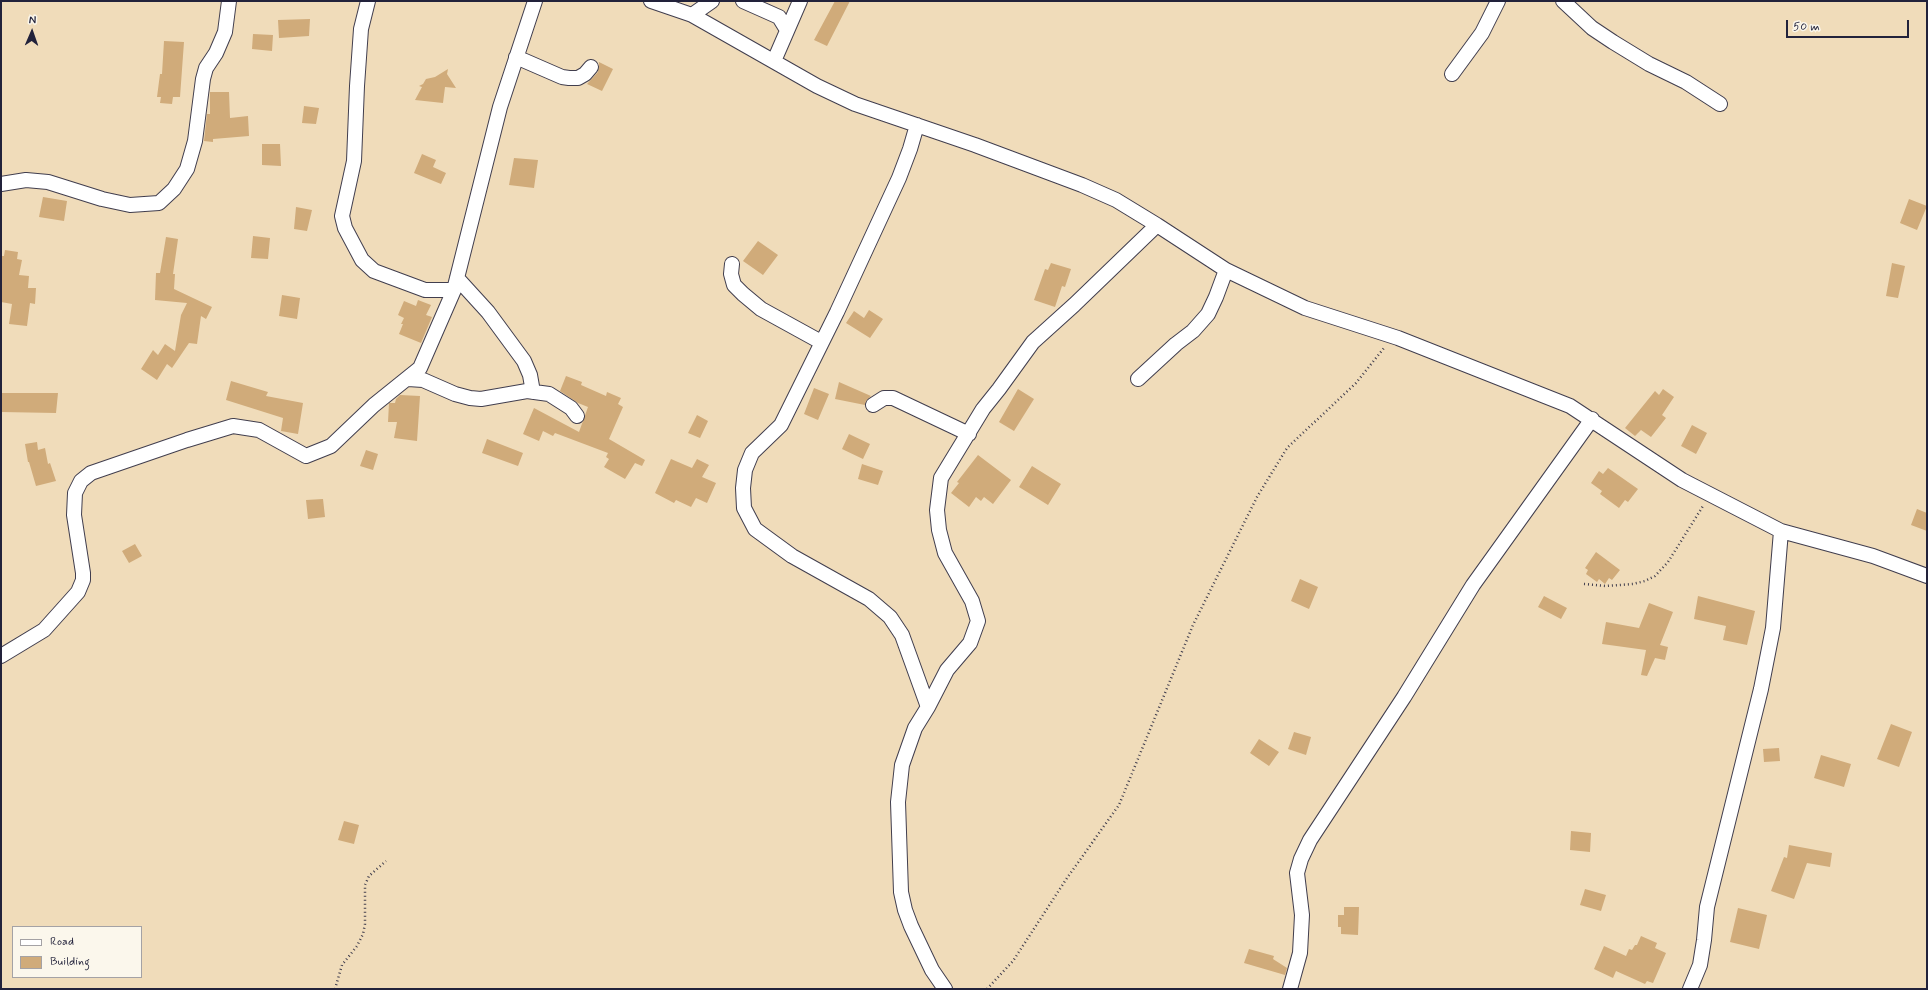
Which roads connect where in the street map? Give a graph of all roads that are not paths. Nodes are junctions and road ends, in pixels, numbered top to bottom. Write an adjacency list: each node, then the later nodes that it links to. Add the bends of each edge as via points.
1 (229, 1): 18 (street, via 225,32 203,79 195,140 187,169 174,190 159,203 130,205 48,182 26,180)
2 (368, 1): 22 (street, via 361,36 354,161 342,216 345,228 362,260 374,270 425,290)
3 (535, 1): 12 (street)
4 (651, 1): 10 (street)
5 (712, 1): 10 (street)
6 (743, 1): 11 (street, via 779,17)
7 (800, 1): 11 (street)
8 (1498, 1): 15 (street, via 1482,33)
9 (1563, 1): 16 (street, via 1592,28 1613,42)
10 (692, 15): 13 (street)
11 (787, 30): 13 (street)
12 (516, 57): 14 (street, via 569,78 578,78); 22 (street, via 500,107)
13 (774, 61): 17 (street, via 855,104)
14 (591, 67)
15 (1452, 74)
16 (1720, 104)
17 (917, 125): 19 (street, via 1082,185 1116,200); 23 (street, via 899,178 838,312)
18 (1, 184)
19 (1157, 225): 21 (street); 30 (street, via 1033,342 983,409)
20 (732, 264): 23 (street, via 734,285 743,294 761,309)
21 (1226, 270): 25 (street, via 1208,314 1194,331); 29 (street, via 1305,308 1392,336 1539,393)
22 (456, 284): 24 (street, via 420,368); 26 (street, via 488,312 524,361)
23 (821, 342): 34 (street, via 781,425 752,453 745,470 744,508 755,529 792,556 869,599 890,617 902,635)
24 (408, 379): 26 (street, via 423,380 455,394 481,399); 33 (street, via 374,405 331,446 306,456 259,430 233,426 91,473 81,481 75,493 74,514 83,573 78,592 44,630)
25 (1138, 379)
26 (533, 392): 28 (street, via 549,394 571,408)
27 (873, 405): 30 (street, via 884,398 893,398)
28 (577, 416)
29 (1592, 419): 31 (street, via 1682,480); 36 (street, via 1478,578 1310,840 1300,859 1297,873 1302,933 1300,954)
30 (969, 434): 34 (street, via 940,478 937,510 945,553 972,601 978,621 970,643 947,670)
31 (1781, 531): 32 (street, via 1874,556); 37 (street, via 1772,636 1707,907 1700,965)
32 (1927, 576)
33 (1, 656)
34 (928, 707): 35 (street, via 915,728 899,779 901,892 911,926 932,970)
35 (945, 989)
36 (1290, 989)
37 (1690, 989)

